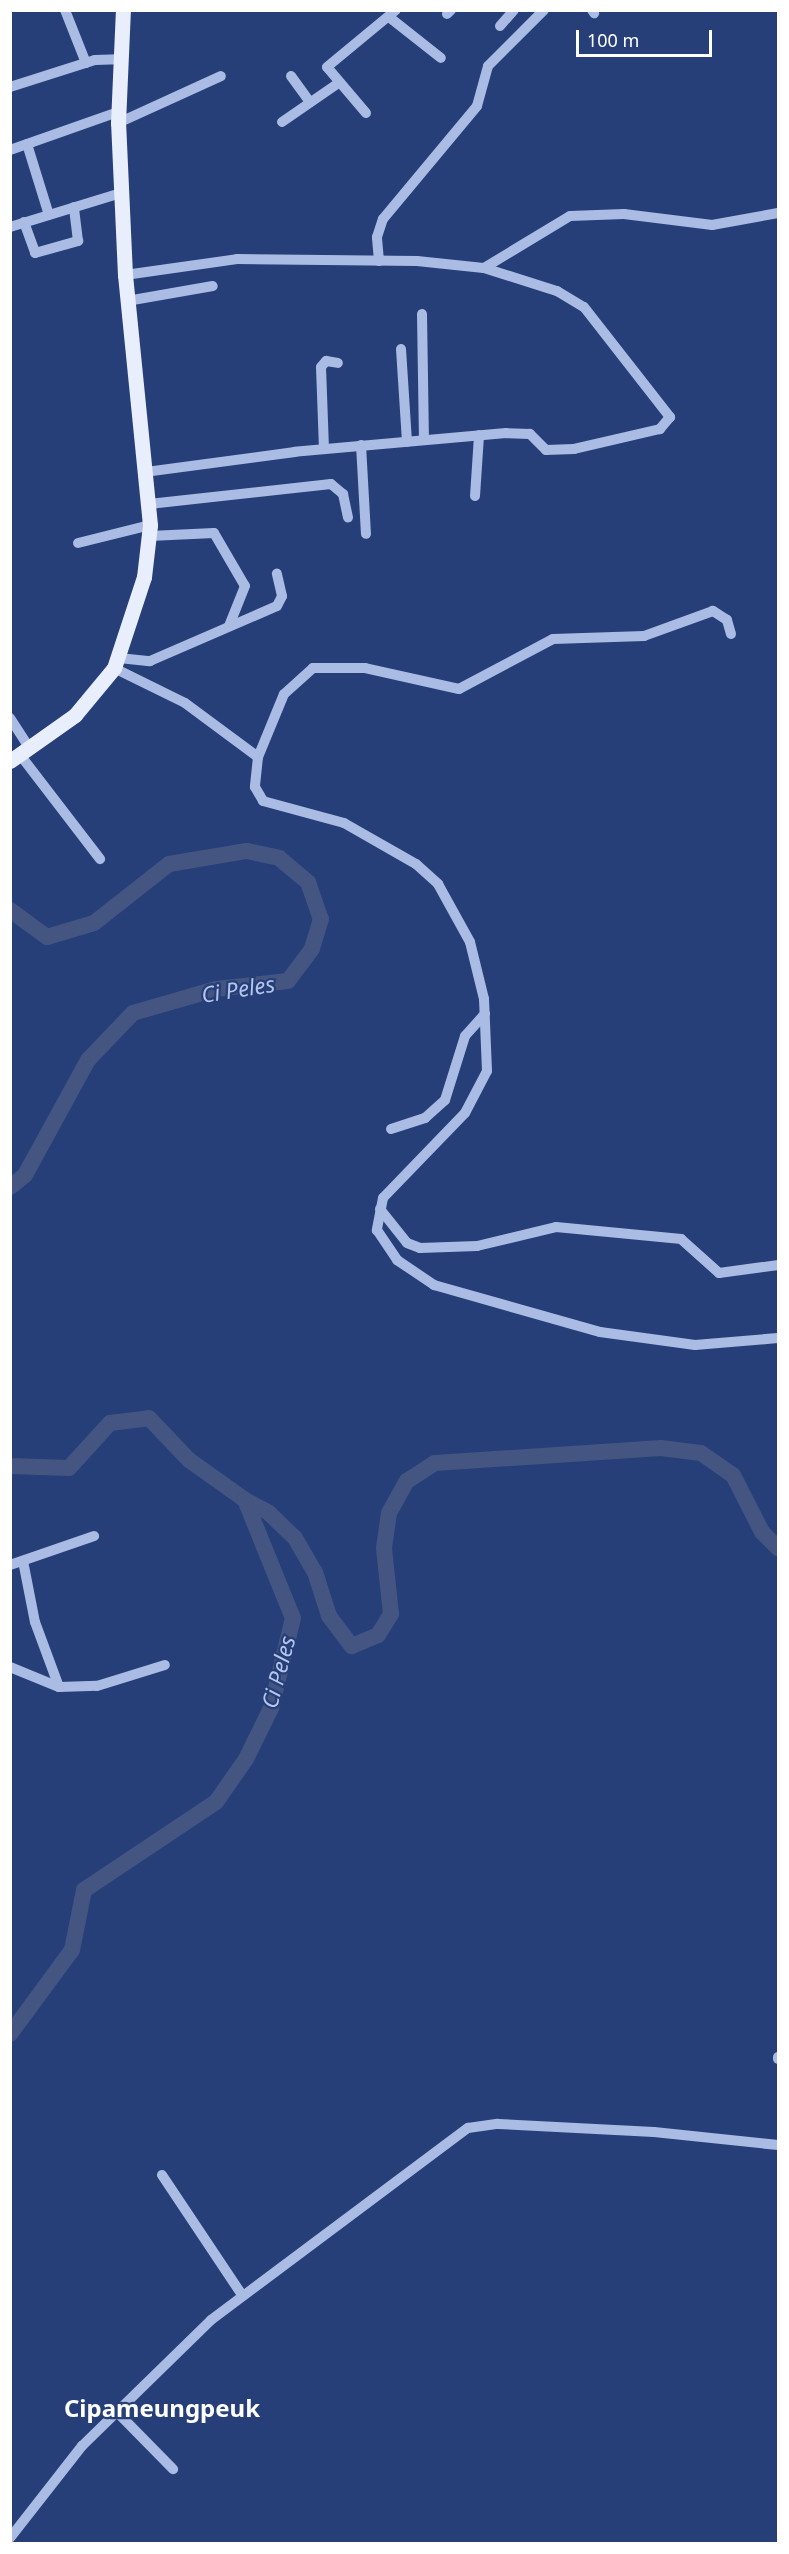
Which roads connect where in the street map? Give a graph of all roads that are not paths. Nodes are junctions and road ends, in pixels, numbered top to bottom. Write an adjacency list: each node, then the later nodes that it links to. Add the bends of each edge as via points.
1 (65, 10): 9 (street)
2 (123, 10): 8 (main road)
3 (514, 10): 6 (street)
4 (544, 10): 26 (street, via 489,66 477,106 383,219 377,237)
5 (392, 14): 7 (street); 12 (street, via 327,67)
6 (500, 26)
7 (441, 58)
8 (118, 59): 9 (street); 16 (main road)
9 (86, 63): 13 (street)
10 (221, 76): 16 (street)
11 (291, 76): 14 (street)
12 (340, 82): 14 (street); 15 (street)
13 (10, 87)
14 (310, 102): 17 (street)
15 (366, 113)
16 (118, 117): 18 (street); 20 (main road)
17 (282, 122)
18 (27, 144): 19 (street); 23 (street)
19 (10, 150)
20 (121, 193): 21 (street); 28 (main road)
21 (74, 207): 23 (street); 24 (street, via 81,239 69,244 35,253)
22 (778, 213): 27 (street, via 712,225 624,214 570,216)
23 (49, 215): 24 (street)
24 (24, 222): 25 (street)
25 (10, 226)
26 (379, 261): 27 (street); 28 (street, via 237,259)
27 (484, 268): 34 (street, via 558,291 584,307 670,417 660,429 574,449 546,450 530,434)
28 (125, 275): 30 (main road)
29 (213, 286): 30 (street)
30 (127, 301): 39 (main road)
31 (422, 314): 35 (street)
32 (401, 349): 36 (street)
33 (338, 363): 38 (street, via 326,361 321,367)
34 (478, 435): 35 (street); 40 (street)
35 (424, 440): 36 (street)
36 (406, 442): 37 (street)
37 (361, 445): 38 (street); 44 (street)
38 (324, 449): 39 (street)
39 (146, 472): 41 (main road)
40 (475, 496)
41 (149, 504): 42 (street, via 331,484 343,494); 43 (main road)
42 (348, 517)
43 (150, 531): 45 (street); 47 (street, via 213,534 245,586); 49 (main road, via 136,612)
44 (366, 534)
45 (78, 543)
46 (277, 574): 47 (street, via 282,596 277,606)
47 (229, 626): 49 (street, via 150,661)
48 (731, 634): 52 (street, via 727,620 712,611 644,636 553,639 459,689 365,669 319,666 290,683)
49 (116, 663): 51 (main road, via 75,715); 52 (street, via 185,703)
50 (10, 718): 51 (street)
51 (21, 756): 53 (street)
52 (258, 757): 54 (street, via 255,787 263,801 344,823 410,860 438,884 470,942)
53 (100, 859)
54 (485, 1014): 55 (street, via 465,1036 445,1100 425,1118); 56 (street, via 487,1071 479,1089 446,1134 391,1184)
55 (391, 1129)
56 (380, 1209): 57 (street, via 407,1243 420,1248 477,1246 556,1227 681,1239 719,1273); 58 (street, via 376,1230 383,1243 397,1260 434,1285 627,1337 694,1345)
57 (778, 1265)
58 (778, 1338)
59 (94, 1536): 60 (street)
60 (23, 1561): 61 (street); 64 (street, via 35,1622)
61 (10, 1564)
62 (165, 1665): 64 (street, via 97,1686)
63 (10, 1667): 64 (street)
64 (59, 1687)
65 (778, 2145): 67 (street, via 654,2132 498,2124 468,2128 390,2192 297,2251)
66 (162, 2175): 67 (street)
67 (242, 2295): 68 (street)
68 (116, 2410): 69 (street); 70 (street)
69 (174, 2469)
70 (10, 2538)

